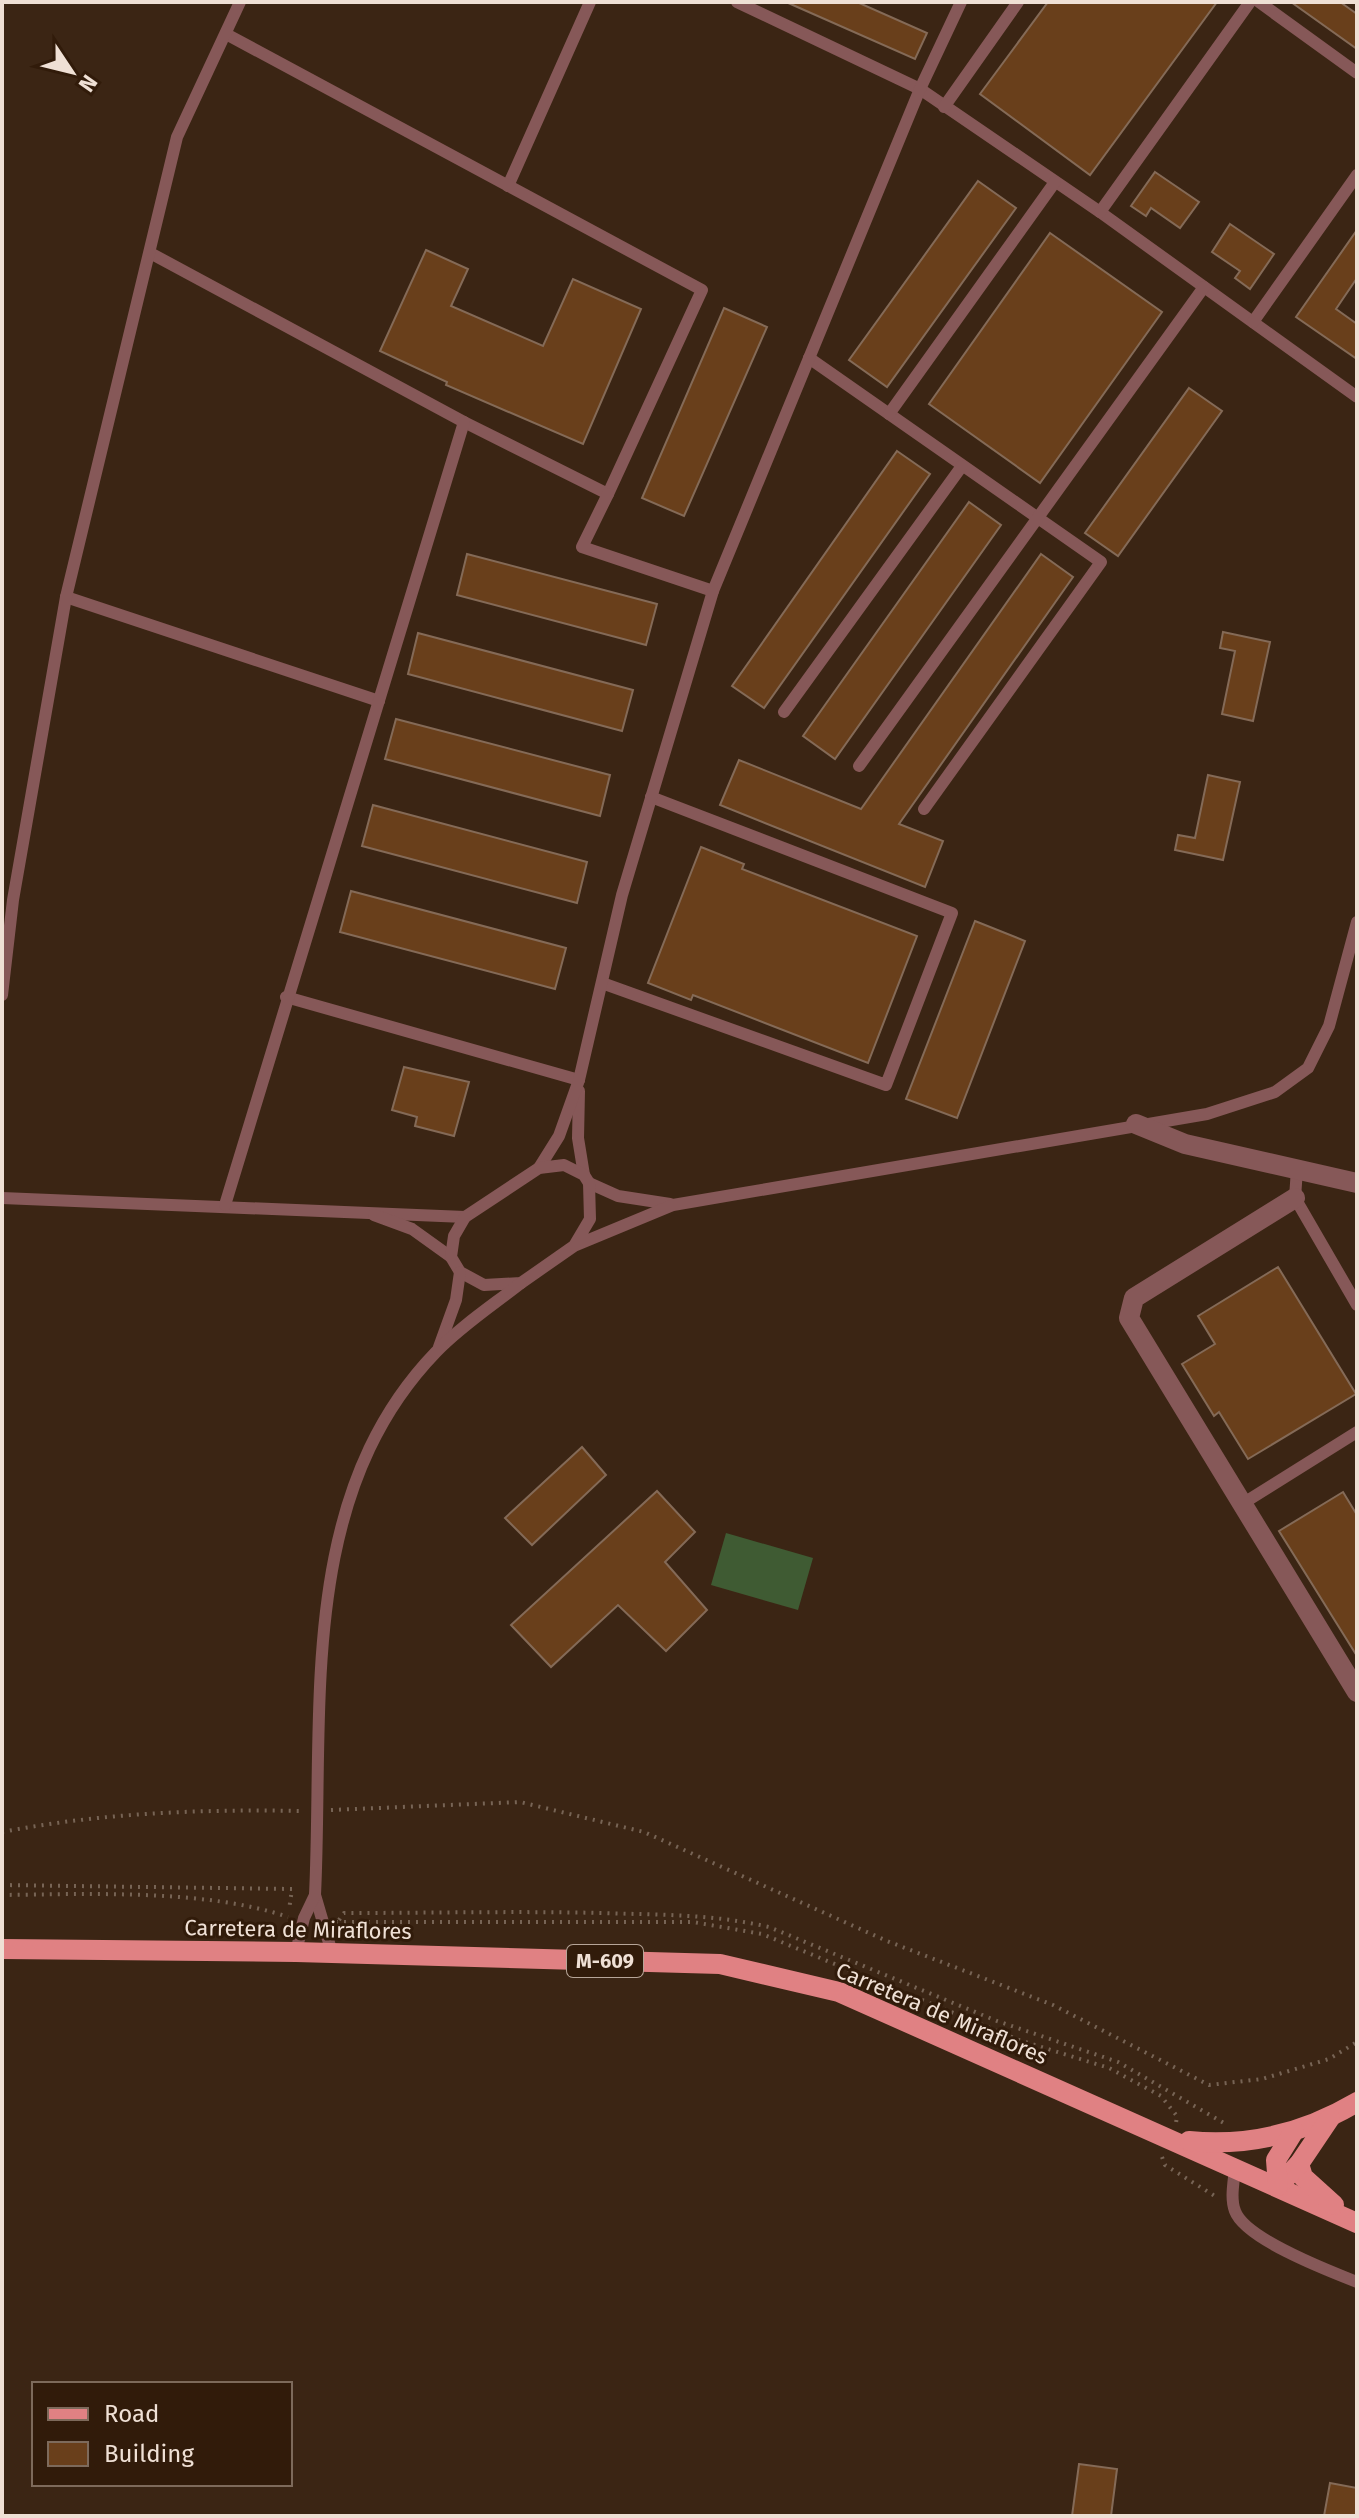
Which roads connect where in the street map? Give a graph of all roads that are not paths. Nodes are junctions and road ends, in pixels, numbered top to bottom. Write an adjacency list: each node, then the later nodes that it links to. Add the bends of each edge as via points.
1 (240, 2): 8 (lane)
2 (590, 2): 14 (lane)
3 (737, 2): 10 (lane)
4 (961, 2): 10 (lane)
5 (1018, 2): 11 (lane)
6 (1250, 2): 15 (lane)
7 (1259, 2): 9 (lane)
8 (226, 34): 14 (lane); 16 (lane, via 177,137)
9 (1357, 73)
10 (920, 89): 11 (lane); 19 (lane)
11 (944, 107): 13 (lane)
12 (1357, 175): 18 (lane)
13 (1055, 182): 15 (lane); 21 (lane)
14 (508, 186): 24 (lane, via 702,290)
15 (1100, 212): 17 (lane)
16 (152, 254): 22 (lane); 27 (lane)
17 (1204, 287): 18 (lane); 25 (lane)
18 (1253, 322): 20 (lane)
19 (809, 358): 21 (lane); 26 (lane)
20 (1357, 397)
21 (889, 414): 23 (lane)
22 (464, 422): 24 (lane); 28 (lane)
23 (962, 466): 25 (lane); 29 (lane)
24 (608, 494): 26 (lane, via 582,547)
25 (1035, 517): 30 (lane); 32 (lane, via 1101,562)
26 (713, 591): 31 (lane)
27 (66, 597): 28 (lane); 35 (lane, via 13,900)
28 (379, 701): 36 (lane)
29 (784, 712)
30 (859, 766)
31 (651, 797): 34 (lane); 34 (lane, via 952,913 886,1085)
32 (924, 809)
33 (1357, 922): 38 (lane, via 1329,1026 1308,1068 1275,1092 1207,1114)
34 (602, 983): 37 (lane)
35 (2, 995)
36 (286, 997): 37 (lane); 45 (lane)
37 (579, 1080): 39 (lane, via 559,1136); 41 (lane, via 578,1138)
38 (1136, 1124): 40 (street, via 1185,1144); 46 (lane)
39 (539, 1168): 41 (lane, via 564,1165); 48 (lane)
40 (1297, 1169): 42 (street); 44 (lane)
41 (587, 1179): 46 (lane, via 618,1196); 49 (lane, via 590,1219)
42 (1357, 1183)
43 (2, 1198): 45 (lane)
44 (1295, 1198): 53 (lane); 56 (street, via 1134,1298 1129,1318)
45 (225, 1205): 47 (lane)
46 (673, 1205): 49 (lane)
47 (360, 1210): 48 (lane); 50 (lane, via 412,1229)
48 (465, 1217): 50 (lane, via 454,1236)
49 (574, 1246): 52 (lane)
50 (451, 1257): 51 (lane)
51 (460, 1272): 52 (lane, via 484,1285); 54 (lane)
52 (521, 1283): 54 (lane)
53 (1357, 1305)
54 (438, 1350): 58 (lane, via 382,1423 336,1540 325,1604)
55 (1357, 1432): 56 (lane)
56 (1242, 1504): 57 (street)
57 (1357, 1692)
58 (315, 1895): 60 (lane); 61 (lane)
59 (2, 1949): 60 (main road, Carretera de Miraflores / M-609)
60 (296, 1952): 61 (main road, Carretera de Miraflores / M-609)
61 (332, 1953): 65 (main road, Carretera de Miraflores / M-609, via 720,1964 780,1976 839,1992)
62 (1357, 2102): 63 (main road)
63 (1330, 2118): 64 (main road); 66 (main road)
64 (1294, 2131): 65 (main road, via 1228,2145); 68 (main road, via 1276,2160)
65 (1169, 2145): 67 (main road, Carretera de Miraflores / M-609)
66 (1299, 2164): 68 (main road); 69 (main road, via 1303,2177)
67 (1235, 2168): 68 (main road, Carretera de Miraflores / M-609); 70 (lane, via 1233,2208 1246,2227 1315,2266)
68 (1278, 2186): 69 (main road, Carretera de Miraflores / M-609)
69 (1354, 2221)
70 (1357, 2282)

